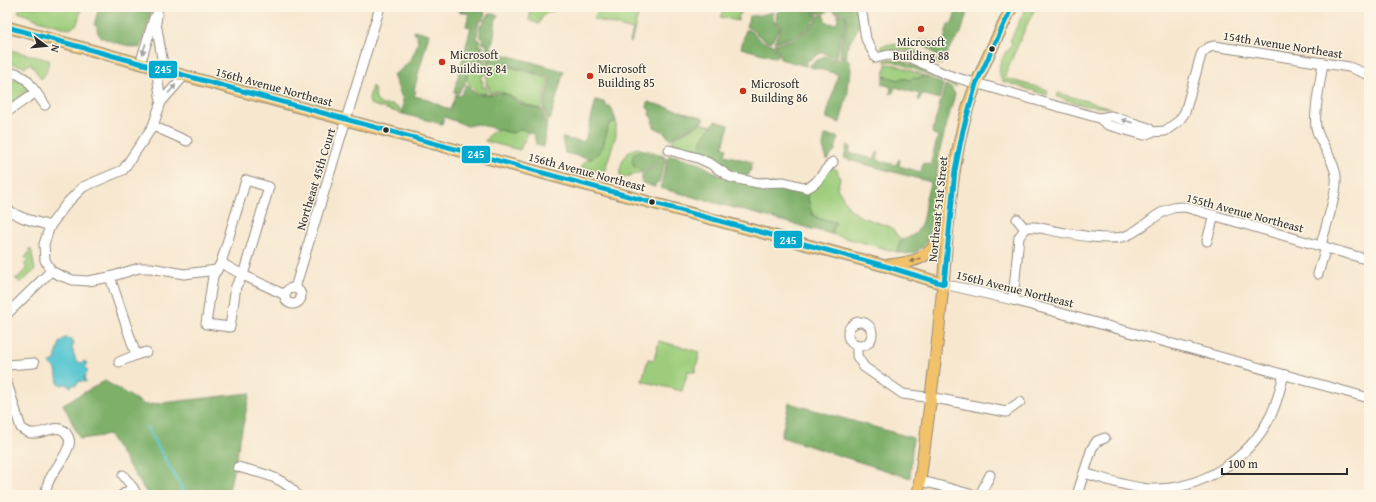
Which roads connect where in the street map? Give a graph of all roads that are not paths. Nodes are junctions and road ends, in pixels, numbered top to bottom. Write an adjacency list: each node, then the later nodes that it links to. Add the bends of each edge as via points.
1 (158, 7): 7 (street, one-way to 7); 8 (street, via 156,23)
2 (380, 7): 17 (street, Northeast 45th Court)
3 (861, 7): 12 (street, 154th Avenue Northeast, via 866,39 876,58 888,55 910,57 945,74)
4 (1012, 7): 12 (main road, Northeast 51st Street)
5 (7, 27): 7 (main road, 156th Avenue Northeast)
6 (1323, 63): 9 (street, 154th Avenue Northeast, via 1349,67); 12 (street, 154th Avenue Northeast, via 1209,47 1201,55 1185,112 1179,121 1164,131 1151,132 1149,128 1111,116 1099,118); 29 (street, via 1315,120 1316,130 1336,177)
7 (140, 64): 8 (main road, 156th Avenue Northeast)
8 (160, 69): 11 (main road, 156th Avenue Northeast); 14 (street)
9 (1369, 75)
10 (7, 76): 13 (street, via 16,73 27,80)
11 (184, 76): 14 (street, one-way to 11); 17 (main road, 156th Avenue Northeast)
12 (976, 84): 25 (main road, Northeast 51st Street, via 958,150)
13 (36, 92): 15 (street); 16 (street)
14 (160, 102): 18 (street)
15 (45, 105)
16 (7, 112)
17 (346, 120): 32 (main road, 156th Avenue Northeast); 38 (street, Northeast 45th Court)
18 (153, 126): 19 (street); 26 (street, via 123,170 83,188 67,203)
19 (187, 141)
20 (669, 150): 21 (street, via 698,158 730,176 743,180 758,183 784,182 807,188 817,181)
21 (832, 162)
22 (7, 209): 26 (street, via 26,220)
23 (1214, 215): 27 (street, 155th Avenue Northeast, via 1185,207 1173,208 1128,235 1117,238 1035,227); 28 (street); 29 (street, 155th Avenue Northeast)
24 (1017, 219): 27 (street)
25 (949, 222): 32 (main road, one-way to 32, via 933,248 923,257); 37 (main road, Northeast 51st Street)
26 (50, 226): 33 (street, via 44,244 45,260)
27 (1025, 229): 40 (street, via 1019,237)
28 (1207, 241)
29 (1323, 246): 30 (street, 155th Avenue Northeast); 34 (street)
30 (1369, 260)
31 (219, 266): 35 (street); 35 (street, via 213,276 206,324 230,327 236,286); 35 (street, via 246,180 269,187); 36 (street, via 184,274 139,268)
32 (885, 266): 37 (main road, 156th Avenue Northeast)
33 (51, 271): 36 (street, via 73,280 88,281); 41 (street)
34 (1318, 274)
35 (242, 275): 39 (street)
36 (110, 277): 44 (street)
37 (944, 284): 40 (street, 156th Avenue Northeast); 50 (main road, Northeast 51st Street)
38 (295, 288): 39 (street, via 290,289); 39 (street, Northeast 45th Court, via 301,294 301,300 297,304 289,304)
39 (285, 295)
40 (1012, 300): 48 (street, 156th Avenue Northeast)
41 (7, 314)
42 (857, 347): 50 (street, via 857,356 868,370 903,394)
43 (146, 352): 44 (street)
44 (136, 355): 45 (street)
45 (119, 362)
46 (34, 363): 47 (street)
47 (7, 365)
48 (1284, 374): 51 (street, 156th Avenue Northeast); 55 (street, via 1271,414 1261,433 1243,453 1218,472 1196,482 1150,489)
49 (7, 383): 60 (street, via 21,428 30,433 57,428 62,430 69,440 67,451 46,486)
50 (930, 397): 52 (street, via 1006,412); 58 (main road, Northeast 51st Street)
51 (1369, 398)
52 (1020, 402)
53 (1105, 438): 55 (street, via 1097,441 1092,448)
54 (238, 467): 62 (street, via 283,481)
55 (1084, 473): 66 (street)
56 (123, 475): 59 (street)
57 (990, 475): 65 (street)
58 (919, 482): 63 (main road, Northeast 51st Street); 64 (street)
59 (135, 492): 61 (street)
60 (47, 495)
61 (122, 495)
62 (297, 495)
63 (918, 495)
64 (974, 495)
65 (980, 495)
66 (1078, 495)

